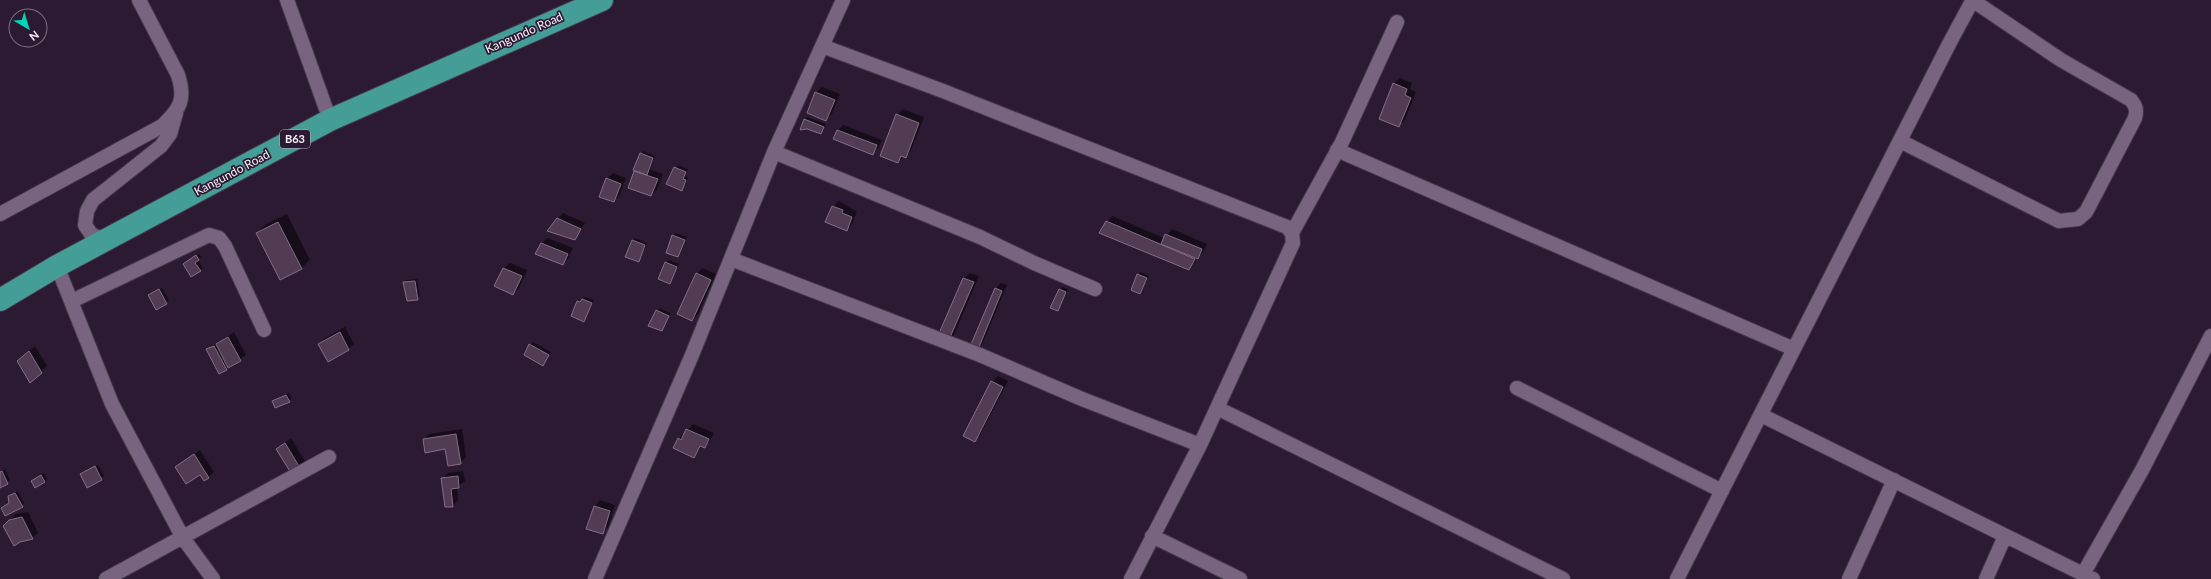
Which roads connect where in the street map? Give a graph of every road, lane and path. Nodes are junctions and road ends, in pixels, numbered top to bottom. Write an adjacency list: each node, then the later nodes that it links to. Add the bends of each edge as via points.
1 (139, 0): 8 (street, via 180,82 181,101)
2 (287, 0): 9 (street)
3 (602, 0): 9 (highway, Kangundo Road / B63)
4 (843, 0): 7 (street)
5 (1973, 2): 10 (street); 10 (street, via 2061,60 2131,100 2135,105 2135,118 2086,212 2078,219 2059,221)
6 (1397, 22): 11 (street)
7 (822, 46): 12 (street); 14 (street, via 1287,227)
8 (176, 113): 13 (street, via 162,126); 15 (street, via 170,134 161,146 93,200 87,211 85,225 91,234)
9 (330, 120): 15 (highway, Kangundo Road / B63)
10 (1900, 141): 23 (street)
11 (1337, 150): 14 (street); 23 (street)
12 (774, 152): 16 (street); 18 (street, via 980,237)
13 (0, 214)
14 (1292, 233): 25 (street, via 1293,243)
15 (105, 241): 17 (highway, Kangundo Road / B63)
16 (731, 259): 27 (street); 37 (street)
17 (57, 266): 19 (highway, Kangundo Road / B63); 20 (street)
18 (1095, 289)
19 (0, 300)
20 (72, 301): 21 (street, via 209,235 219,238 225,246); 33 (street, via 112,404)
21 (264, 330)
22 (2211, 336): 34 (street)
23 (1794, 349): 26 (street)
24 (1517, 388): 30 (street)
25 (1216, 408): 27 (street); 40 (street)
26 (1761, 415): 29 (street); 30 (street)
27 (1200, 445): 31 (street)
28 (329, 457): 33 (street)
29 (1894, 480): 32 (street); 42 (street)
30 (1722, 491): 41 (street)
31 (1152, 536): 38 (street); 39 (street)
32 (2005, 536): 34 (street); 43 (street)
33 (183, 538): 35 (street); 36 (street)
34 (2088, 577)
35 (106, 579)
36 (213, 579)
37 (595, 579)
38 (1132, 579)
39 (1240, 579)
40 (1563, 579)
41 (1677, 579)
42 (1849, 579)
43 (1986, 579)

